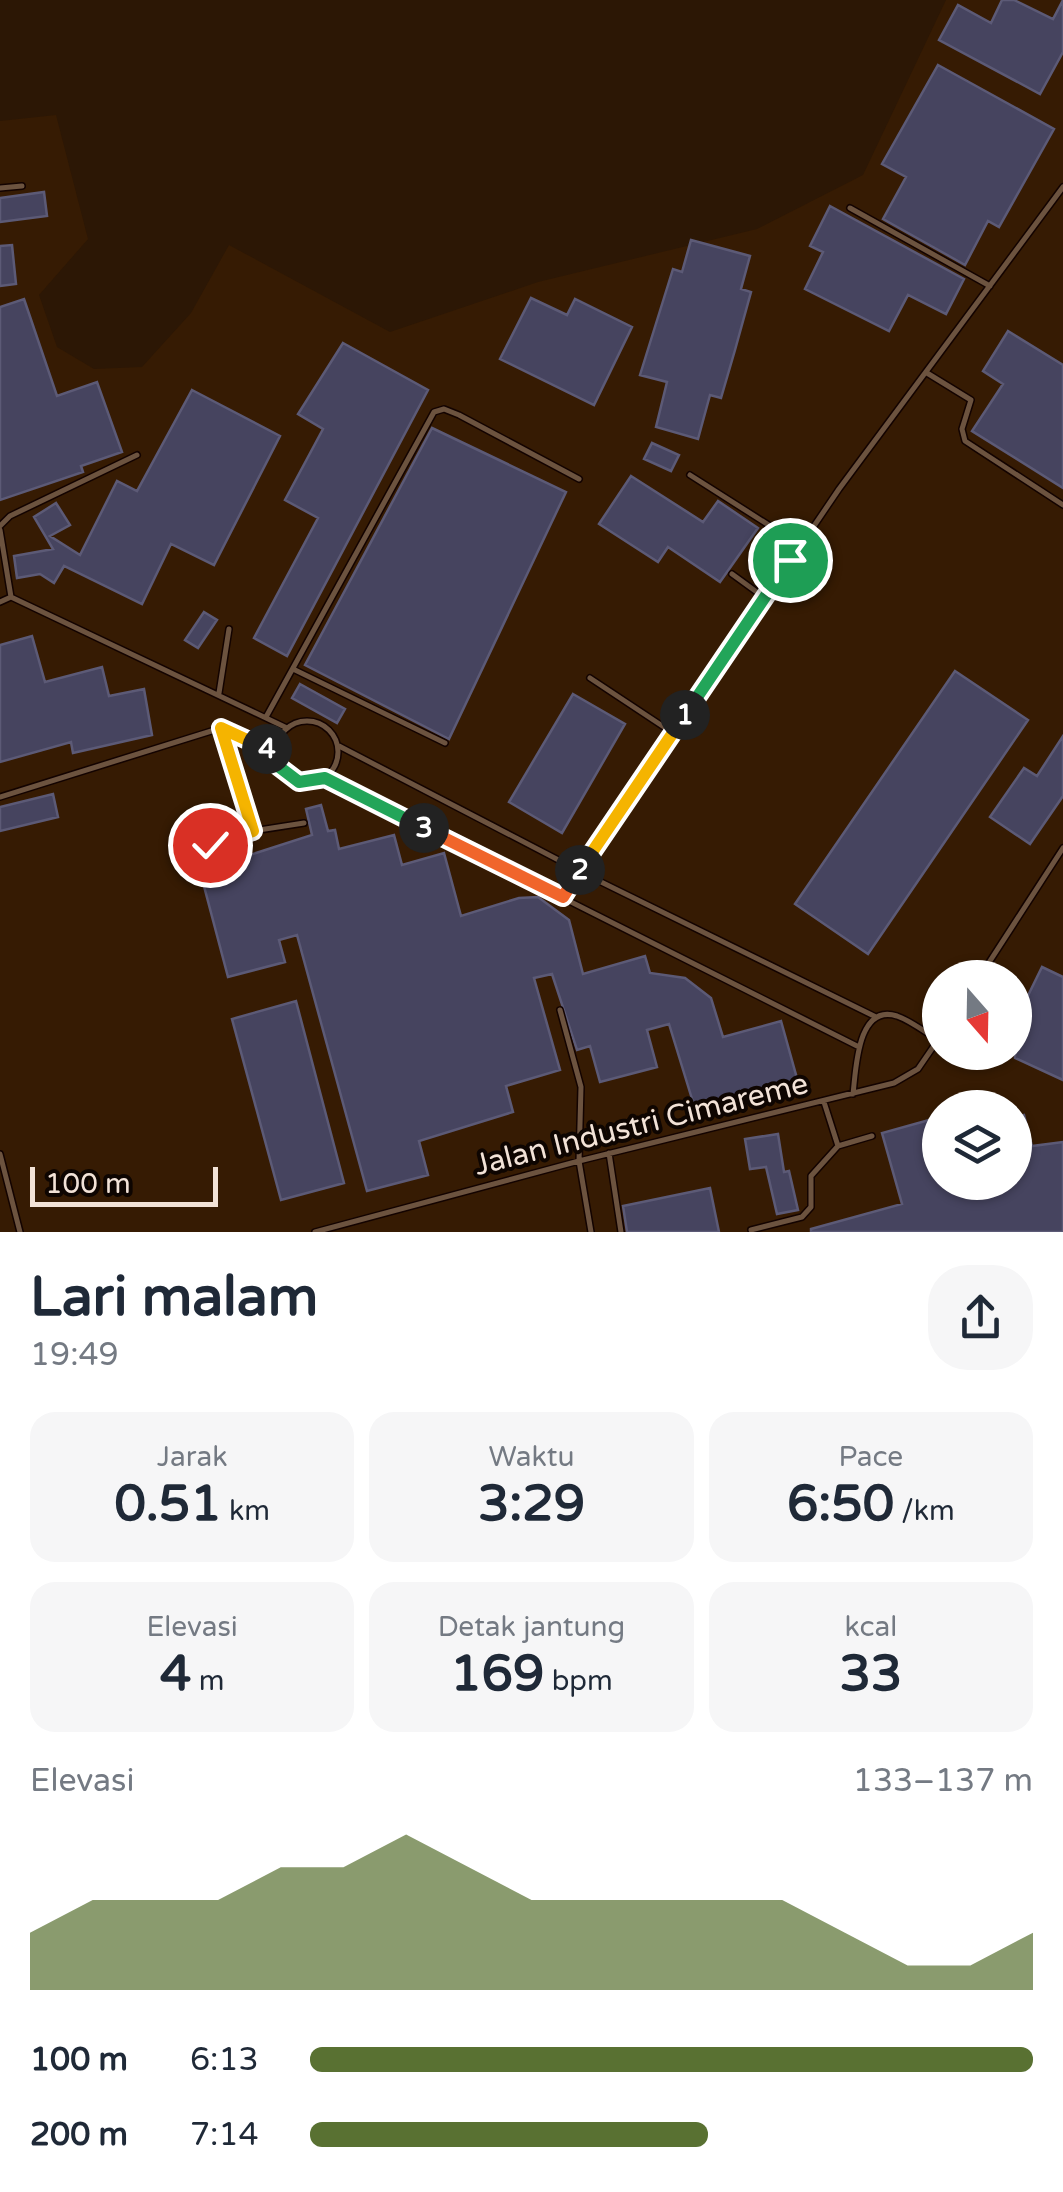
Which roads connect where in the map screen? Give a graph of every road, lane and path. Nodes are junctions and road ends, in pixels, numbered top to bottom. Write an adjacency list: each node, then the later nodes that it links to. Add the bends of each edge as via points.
1 (22, 186): 2 (lane)
2 (0, 188)
3 (1063, 188): 5 (lane)
4 (850, 208): 5 (lane)
5 (990, 286): 6 (lane)
6 (926, 373): 10 (lane, via 970,400 962,430 966,441); 12 (lane)
7 (137, 456): 11 (lane, via 10,516)
8 (690, 475): 12 (lane)
9 (579, 479): 18 (lane, via 459,415 434,412)
10 (1063, 505)
11 (0, 528): 14 (lane)
12 (800, 545): 15 (lane)
13 (732, 574): 15 (lane)
14 (12, 597): 16 (lane); 20 (lane)
15 (765, 598): 24 (lane)
16 (0, 602)
17 (229, 629): 20 (lane)
18 (292, 669): 21 (lane); 25 (lane)
19 (590, 678): 24 (lane)
20 (219, 693): 21 (lane)
21 (266, 717): 23 (lane)
22 (221, 728): 27 (lane); 29 (lane); 31 (lane)
23 (286, 728): 26 (lane, via 318,722); 27 (lane)
24 (673, 734): 34 (lane)
25 (446, 743)
26 (339, 746): 28 (lane); 34 (lane)
27 (275, 753): 28 (lane, via 278,766 299,782)
28 (325, 778): 35 (lane)
29 (0, 797)
30 (304, 822): 31 (lane)
31 (253, 831): 32 (lane)
32 (210, 845)
33 (1063, 848): 36 (lane)
34 (580, 871): 35 (lane); 38 (lane)
35 (563, 897): 40 (lane)
36 (991, 960)
37 (560, 1010): 48 (lane, via 581,1087)
38 (876, 1017): 39 (lane, via 893,1014); 40 (lane)
39 (922, 1030)
40 (858, 1047): 42 (lane)
41 (922, 1060): 42 (lane, Jalan Industri Cimareme, via 909,1076)
42 (853, 1094): 43 (lane, Jalan Industri Cimareme)
43 (824, 1102): 45 (lane); 46 (lane, Jalan Industri Cimareme)
44 (872, 1136): 45 (lane)
45 (838, 1146): 50 (lane, via 811,1176 811,1207 802,1217)
46 (608, 1153): 48 (lane, Jalan Industri Cimareme); 54 (lane)
47 (0, 1154): 51 (lane)
48 (578, 1161): 49 (lane, Jalan Industri Cimareme); 53 (lane)
49 (335, 1229): 52 (lane, Jalan Industri Cimareme)
50 (752, 1230)
51 (20, 1232)
52 (315, 1232)
53 (591, 1232)
54 (621, 1232)

